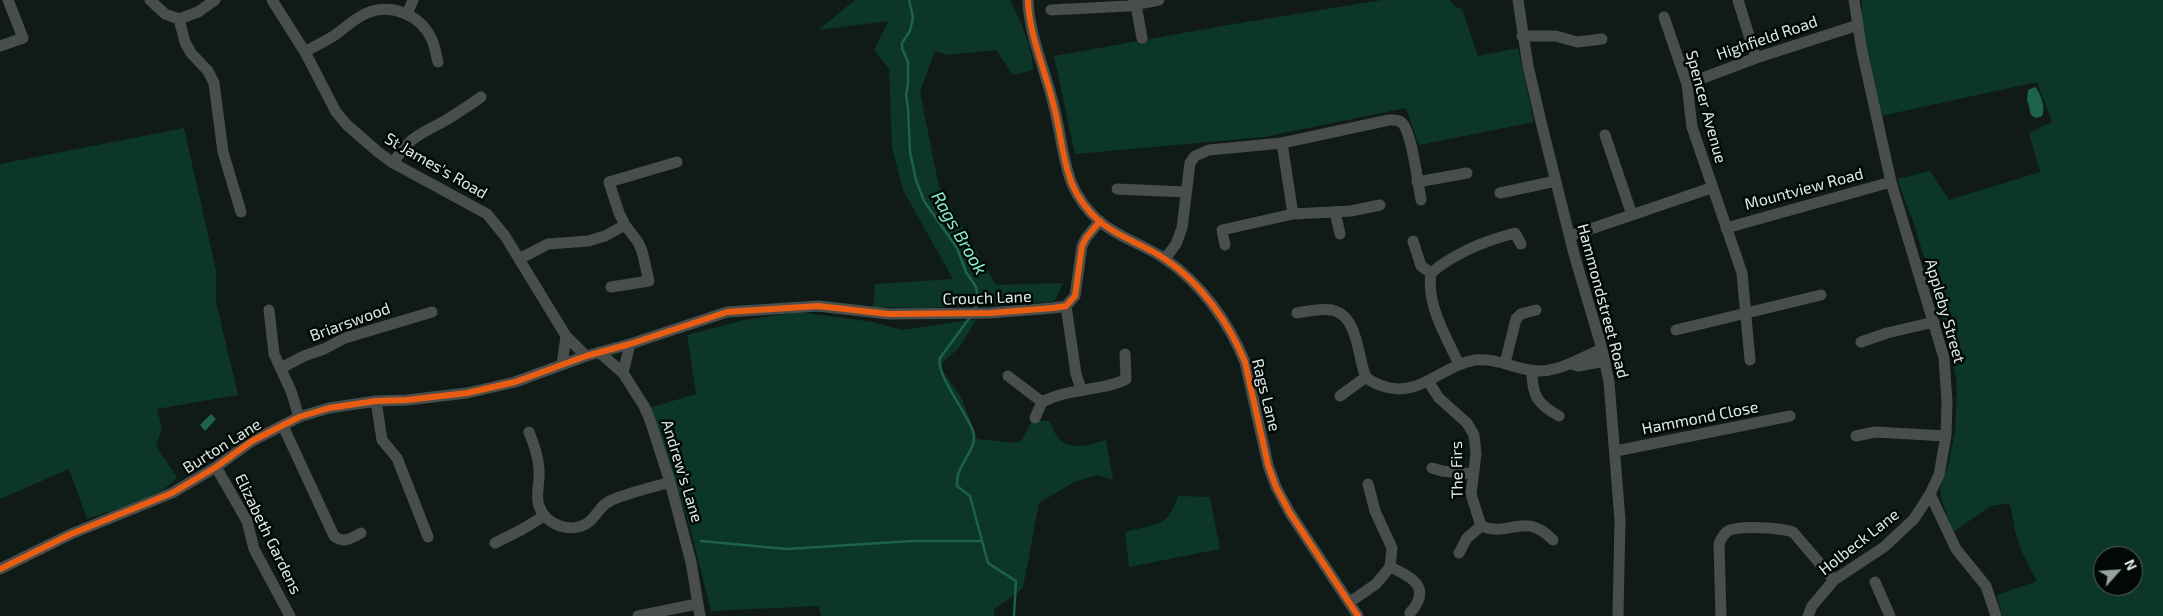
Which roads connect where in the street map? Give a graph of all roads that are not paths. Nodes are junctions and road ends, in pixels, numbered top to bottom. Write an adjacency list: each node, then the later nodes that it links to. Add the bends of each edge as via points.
1 (8, 0): 20 (street, via 23,38)
2 (150, 0): 15 (street, via 165,14)
3 (215, 0): 15 (street, via 198,12)
4 (272, 0): 21 (street, St James's Road)
5 (413, 0): 13 (street)
6 (1028, 0): 44 (street, via 1031,25 1055,107 1068,172 1080,198)
7 (1159, 0): 11 (street)
8 (1518, 0): 17 (street, Hammondstreet Road)
9 (1738, 0): 22 (street)
10 (1854, 0): 16 (street, Appleby Street)
11 (1136, 5): 12 (street); 18 (street)
12 (1051, 10)
13 (407, 14): 21 (street, via 388,9 369,12); 23 (street, via 426,30)
14 (1664, 17): 24 (street, Spencer Avenue)
15 (179, 19): 40 (street, via 191,53 208,70 214,83 223,152)
16 (1858, 25): 22 (street, Highfield Road); 33 (street, Appleby Street)
17 (1522, 36): 19 (street, via 1556,36 1577,42); 31 (street, Hammondstreet Road)
18 (1142, 38)
19 (1602, 39)
20 (0, 46)
21 (305, 52): 29 (street, St James's Road, via 336,112 359,137)
22 (1756, 58): 24 (street, Highfield Road)
23 (438, 62)
24 (1687, 84): 34 (street, Spencer Avenue, via 1692,127)
25 (481, 97): 29 (street, via 415,136)
26 (1605, 135): 43 (street)
27 (1282, 144): 32 (street, via 1398,120 1409,138); 36 (street, via 1191,152); 42 (street)
28 (677, 162): 45 (street, via 608,182)
29 (393, 163): 52 (street, St James's Road, via 487,214)
30 (1467, 173): 32 (street)
31 (1556, 181): 37 (street); 48 (street, Hammondstreet Road)
32 (1417, 182): 38 (street)
33 (1891, 182): 46 (street, Mountview Road); 63 (street, Appleby Street)
34 (1711, 188): 43 (street); 46 (street, Spencer Avenue)
35 (1117, 189): 36 (street)
36 (1185, 192): 53 (street, via 1182,228)
37 (1500, 193)
38 (1421, 200)
39 (1380, 205): 41 (street)
40 (241, 212)
41 (1335, 212): 42 (street); 47 (street)
42 (1293, 214): 51 (street, via 1222,230)
43 (1632, 215): 48 (street)
44 (1100, 221): 53 (street, Rags Lane, via 1128,241); 57 (street, via 1082,246 1074,296)
45 (625, 225): 52 (street, via 588,241 548,244); 55 (street, via 638,242 648,281)
46 (1726, 228): 61 (street, Spencer Avenue, via 1742,273)
47 (1340, 234)
48 (1570, 236): 68 (street, Hammondstreet Road)
49 (1413, 241): 54 (street, via 1421,266)
50 (1521, 244): 54 (street, via 1515,233 1486,241)
51 (1225, 245)
52 (519, 259): 65 (street, St James's Road)
53 (1165, 259): 114 (street, Rags Lane, via 1204,295 1239,348 1276,487)
54 (1431, 273): 75 (street, via 1430,288 1436,312)
55 (611, 288)
56 (1822, 295): 61 (street)
57 (1066, 306): 67 (street, Crouch Lane, via 990,313 889,314 818,306 727,312); 84 (street)
58 (269, 310): 78 (street, via 271,345)
59 (1536, 310): 74 (street, via 1521,314 1516,319)
60 (432, 312): 78 (street, Briarswood, via 345,338)
61 (1746, 312): 64 (street); 72 (street, Spencer Avenue)
62 (1297, 313): 82 (street, via 1330,310 1346,318)
63 (1934, 322): 66 (street); 95 (street, Appleby Street, via 1946,371)
64 (1676, 330)
65 (566, 336): 71 (street, St James's Road); 77 (street)
66 (1860, 342)
67 (630, 344): 69 (street, Crouch Lane); 80 (street)
68 (1602, 349): 73 (street, Hammondstreet Road); 76 (street)
69 (599, 352): 71 (street, Crouch Lane); 80 (street, Andrew's Lane)
70 (1125, 354): 84 (street, via 1126,379)
71 (586, 356): 77 (street, Burton Lane)
72 (1750, 360)
73 (1605, 361): 76 (street, via 1578,366); 96 (street, Hammondstreet Road)
74 (1505, 363): 75 (street, via 1480,360); 79 (street)
75 (1459, 364): 83 (street)
76 (1571, 364): 79 (street)
77 (562, 365): 86 (street, Burton Lane, via 515,382 467,393)
78 (281, 368): 90 (street)
79 (1532, 371): 88 (street, via 1536,398)
80 (623, 373): 100 (street, Andrew's Lane, via 644,406)
81 (1008, 376): 87 (street)
82 (1366, 377): 83 (street, via 1379,385 1399,389); 85 (street)
83 (1428, 381): 99 (street, The Firs, via 1439,398 1467,423 1472,432 1476,447)
84 (1081, 389): 87 (street)
85 (1340, 396)
86 (376, 401): 90 (street, Burton Lane, via 329,408); 106 (street, via 382,440 397,458)
87 (1042, 402): 91 (street)
88 (1559, 416)
89 (1790, 416): 96 (street, Hammond Close)
90 (299, 417): 92 (street, Burton Lane)
91 (1035, 418)
92 (282, 426): 97 (street, Burton Lane, via 252,441); 105 (street, via 334,536 346,540)
93 (528, 432): 103 (street, via 539,465 537,494)
94 (1856, 436): 95 (street, via 1875,432)
95 (1946, 436): 102 (street, Appleby Street, via 1939,475)
96 (1616, 451): 121 (street, Hammondstreet Road, via 1620,520)
97 (216, 467): 111 (street, Burton Lane, via 172,493 71,534); 117 (street, Elizabeth Gardens, via 247,521 254,549)
98 (1432, 468): 99 (street)
99 (1473, 474): 104 (street, The Firs, via 1471,494)
100 (670, 482): 103 (street, via 612,500 590,520 575,527 558,526); 115 (street, Andrew's Lane, via 691,562)
101 (1368, 484): 110 (street, via 1374,511 1392,548)
102 (1930, 494): 112 (street, Holbeck Lane, via 1914,519 1896,537); 125 (street, via 1956,549 1986,586)
103 (544, 516): 108 (street)
104 (1481, 526): 107 (street, via 1497,530 1529,526 1541,530); 109 (street, via 1467,538)
105 (361, 534)
106 (428, 537)
107 (1553, 540)
108 (495, 543)
109 (1459, 553)
110 (1390, 567): 114 (street, via 1376,584); 116 (street, via 1406,574 1417,584 1419,601)
111 (0, 570)
112 (1834, 580): 122 (street, via 1793,532 1773,528 1730,530 1719,544); 123 (street, Holbeck Lane, via 1812,606)
113 (1875, 582): 124 (street)
114 (1350, 602): 120 (street, Rags Lane)
115 (697, 604): 118 (street); 119 (street, Andrew's Lane)
116 (1410, 613)
117 (290, 616)
118 (638, 616)
119 (700, 616)
120 (1358, 616)
121 (1618, 616)
122 (1721, 616)
123 (1808, 616)
124 (1890, 616)
125 (1996, 616)

